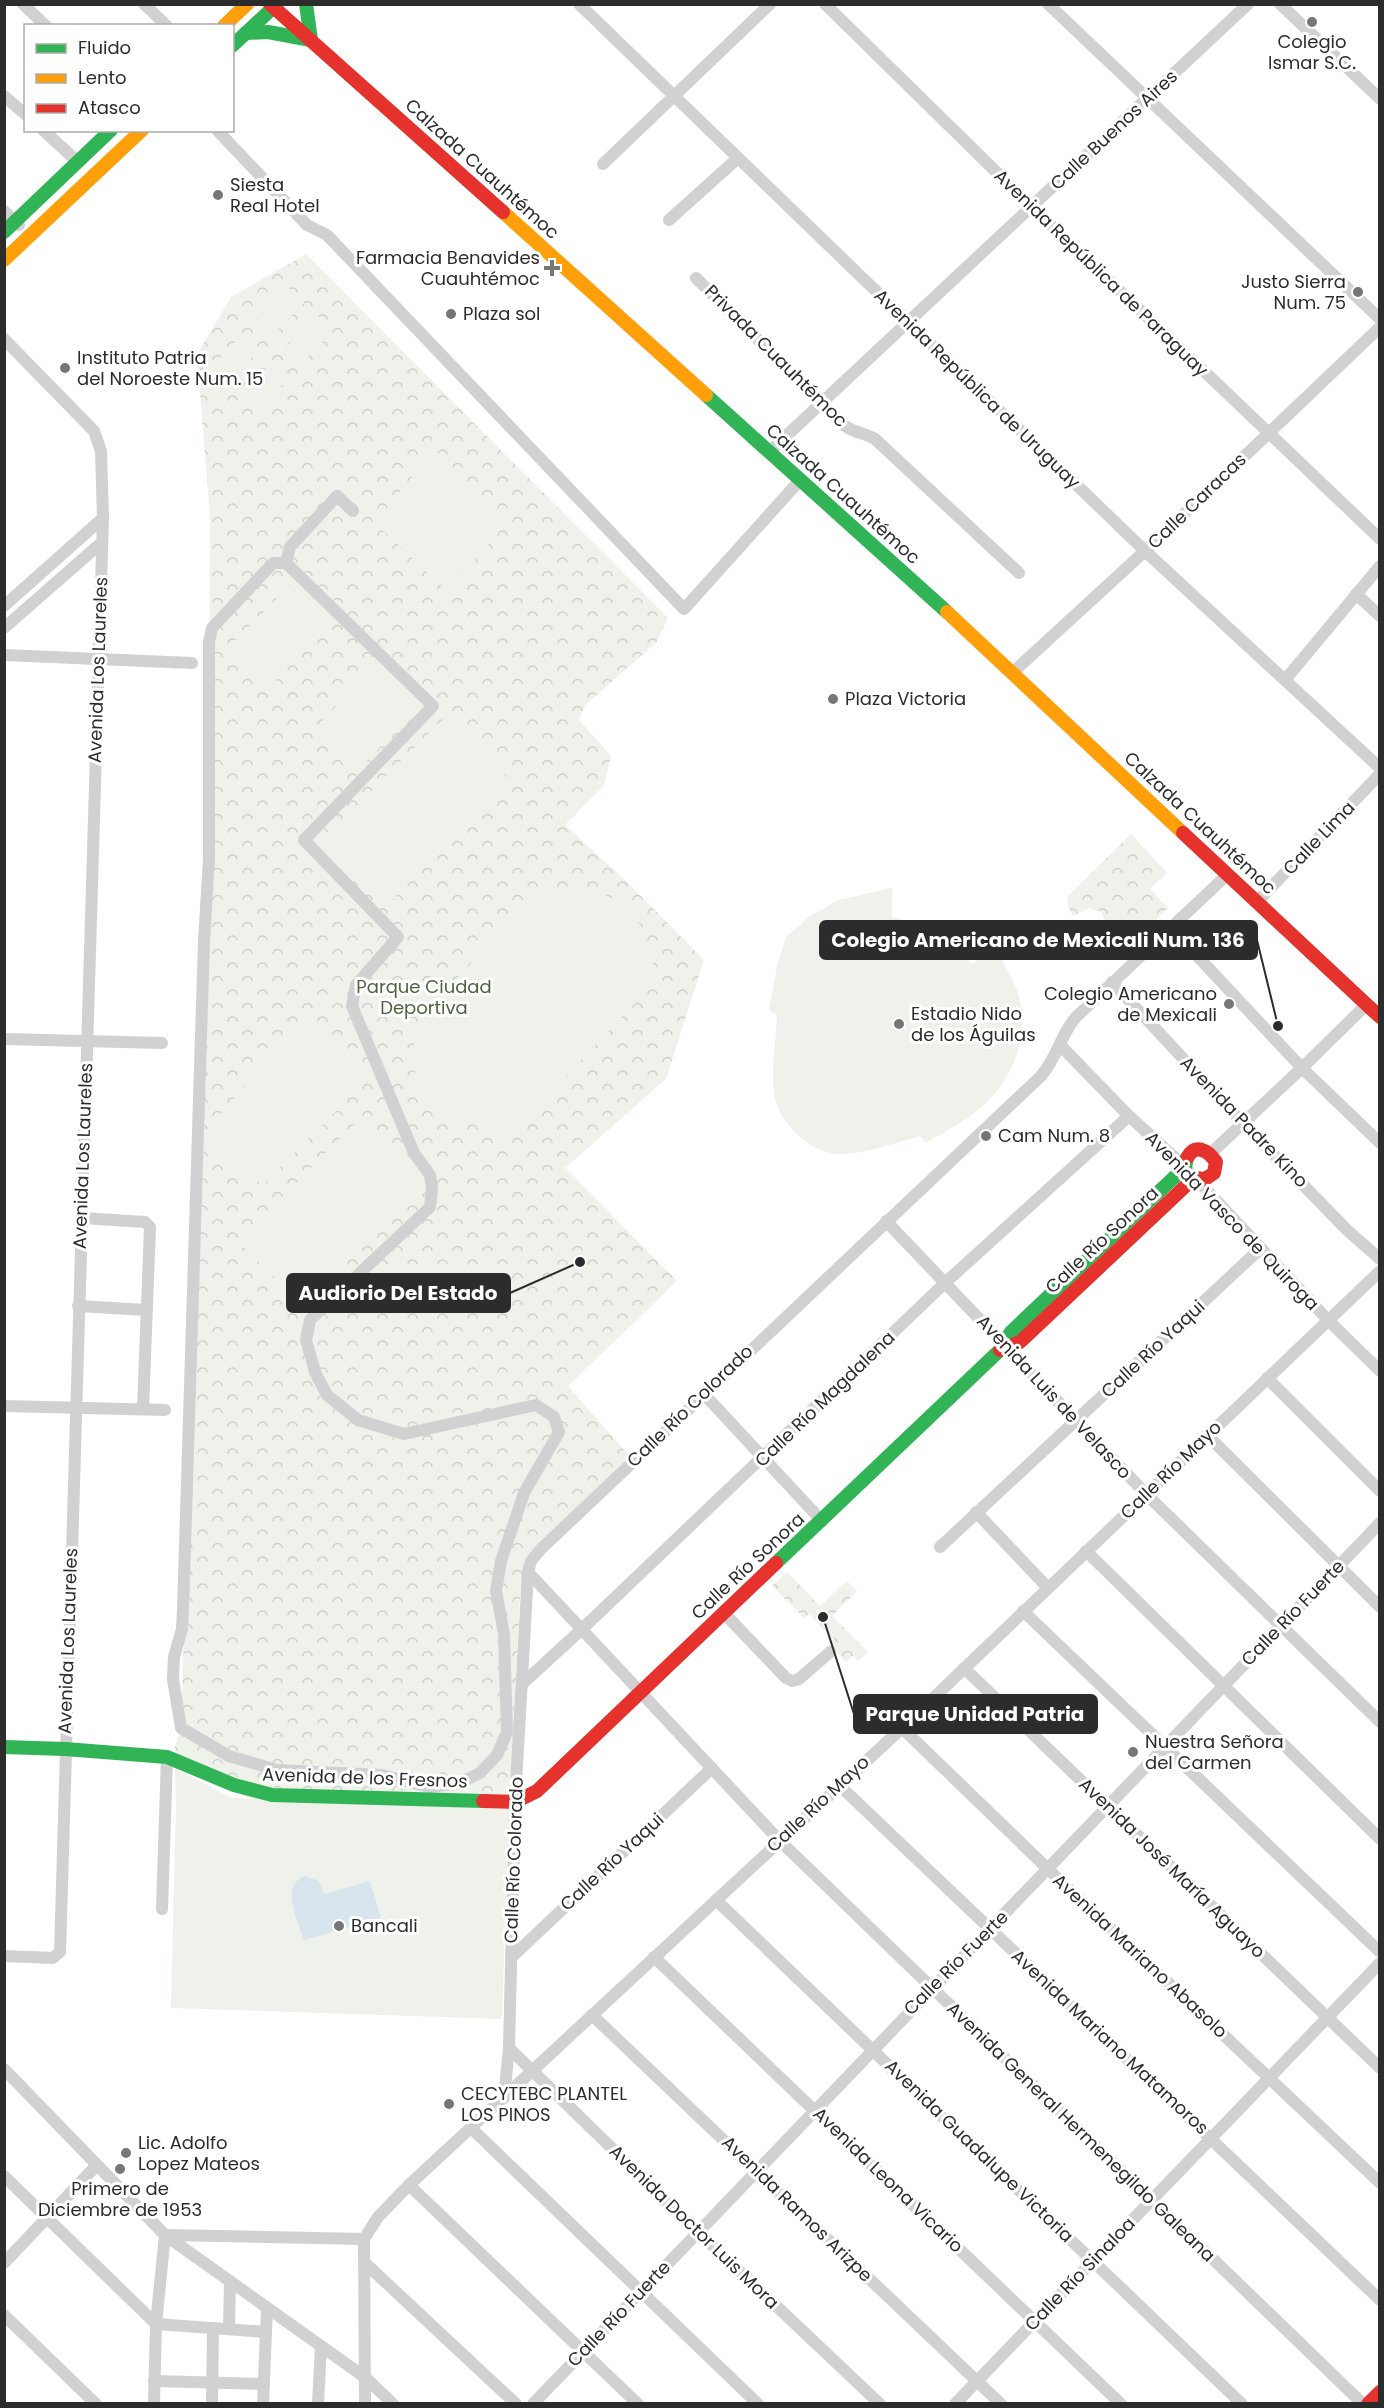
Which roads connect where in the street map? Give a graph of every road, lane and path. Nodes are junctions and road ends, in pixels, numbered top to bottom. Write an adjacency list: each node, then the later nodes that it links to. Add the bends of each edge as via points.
1 (23, 4): 12 (street)
2 (144, 4): 13 (street)
3 (247, 4): 14 (main road)
4 (306, 4): 16 (main road)
5 (579, 4): 19 (street, Avenida República de Uruguay)
6 (770, 4): 19 (street)
7 (825, 4): 30 (street, Avenida República de Paraguay)
8 (1048, 4): 20 (street)
9 (1248, 4): 20 (street, Calle Buenos Aires)
10 (1280, 4): 21 (street)
11 (273, 6): 15 (main road); 16 (main road, Calzada Cuauhtémoc)
12 (44, 24)
13 (165, 24)
14 (226, 24)
15 (246, 33): 16 (main road, via 279,33); 17 (main road)
16 (311, 40): 44 (main road, Calzada Cuauhtémoc)
17 (234, 44)
18 (4, 96): 22 (street)
19 (674, 96): 27 (street, Avenida República de Uruguay); 29 (street)
20 (1147, 99): 30 (street, Calle Buenos Aires); 38 (street)
21 (1380, 99)
22 (24, 113)
23 (45, 132): 28 (street)
24 (109, 132): 28 (main road)
25 (140, 132): 35 (main road)
26 (219, 132): 45 (street, via 307,225 327,235 684,609)
27 (738, 158): 32 (street); 39 (street, Avenida República de Uruguay)
28 (78, 162): 33 (main road)
29 (603, 164)
30 (1032, 207): 39 (street, Calle Buenos Aires); 43 (street, Avenida República de Paraguay)
31 (4, 211): 33 (street)
32 (669, 220)
33 (16, 221): 34 (main road); 35 (street)
34 (4, 232)
35 (29, 237): 36 (main road)
36 (4, 260)
37 (696, 278): 42 (street, Privada Cuauhtémoc)
38 (1380, 319)
39 (909, 322): 42 (street, Calle Buenos Aires); 50 (street, Avenida República de Uruguay)
40 (1380, 327): 43 (street, Calle Caracas)
41 (4, 339): 47 (street, Avenida Los Laureles, via 94,431 101,451)
42 (822, 403): 44 (street, Calle Buenos Aires); 53 (street, Privada Cuauhtémoc, via 853,432 875,439)
43 (1269, 433): 48 (street, Avenida República de Paraguay); 50 (street, Calle Caracas)
44 (769, 452): 45 (main road, Calzada Cuauhtémoc)
45 (801, 479): 61 (main road, Calzada Cuauhtémoc)
46 (353, 511): 51 (street, via 337,496 290,547)
47 (103, 518): 49 (street, Avenida Los Laureles); 55 (street)
48 (1380, 539)
49 (101, 543): 57 (street); 59 (street, Avenida Los Laureles)
50 (1145, 551): 61 (street, Calle Caracas); 62 (street, Avenida República de Uruguay)
51 (286, 563): 51 (street, via 273,563 212,628 208,642 209,859 182,1629 173,1679 181,1728 229,1756 277,1770 382,1775 429,1787 460,1783 480,1773 497,1755 507,1732 504,1634 496,1591 500,1564 524,1493 559,1432 554,1417 536,1405 404,1434 357,1420 327,1395 315,1372 306,1340 310,1320 430,1207 432,1188 430,1175 414,1153 352,1006 356,985 398,937 304,840 434,705)
52 (1380, 566): 54 (street)
53 (1019, 573)
54 (1356, 594): 56 (street); 62 (street)
55 (4, 606)
56 (1380, 616)
57 (4, 628)
58 (4, 655): 59 (street)
59 (98, 659): 60 (street); 72 (street, Avenida Los Laureles)
60 (192, 663)
61 (1012, 673): 65 (main road, Calzada Cuauhtémoc)
62 (1285, 680): 63 (street, Avenida República de Uruguay)
63 (1380, 768)
64 (1380, 774): 66 (street, Calle Lima)
65 (1228, 874): 66 (main road, Calzada Cuauhtémoc); 67 (street, Calle Río Colorado)
66 (1258, 901): 69 (main road, Calzada Cuauhtémoc)
67 (1171, 928): 68 (street, Calle Río Colorado); 75 (street)
68 (1112, 982): 74 (street, Calle Río Colorado, via 1069,1025); 77 (street, Avenida Padre Kino)
69 (1367, 1004): 70 (main road, Calzada Cuauhtémoc); 75 (street)
70 (1380, 1017)
71 (4, 1039): 72 (street)
72 (87, 1042): 73 (street); 82 (street, Avenida Los Laureles)
73 (162, 1043)
74 (1060, 1045): 76 (street, Avenida Vasco de Quiroga); 83 (street, Calle Río Colorado, via 1041,1076)
75 (1302, 1068): 77 (street); 78 (street)
76 (1129, 1116): 80 (street, Avenida Vasco de Quiroga); 87 (street, Calle Río Magdalena)
77 (1243, 1123): 79 (street); 85 (street, Avenida Padre Kino)
78 (1380, 1143)
79 (1211, 1153): 80 (main road, Calle Río Sonora, via 1202,1148 1192,1150); 81 (main road, Calle Río Sonora, via 1216,1162 1214,1173 1205,1179)
80 (1185, 1167): 81 (street, Avenida Vasco de Quiroga); 91 (main road, Calle Río Sonora, via 1011,1332)
81 (1194, 1178): 84 (street, Avenida Vasco de Quiroga); 91 (main road, Calle Río Sonora, via 1020,1342)
82 (82, 1218): 88 (street, Avenida Los Laureles); 89 (street, via 145,1222 150,1227)
83 (886, 1221): 87 (street, Avenida Luis de Velasco); 94 (street, Calle Río Colorado)
84 (1260, 1249): 90 (street, Avenida Vasco de Quiroga); 99 (street, Calle Río Yaqui)
85 (1380, 1259)
86 (1380, 1271): 90 (street, Calle Río Mayo)
87 (946, 1282): 91 (street, Avenida Luis de Velasco); 101 (street, Calle Río Magdalena)
88 (78, 1306): 89 (street); 96 (street, Avenida Los Laureles)
89 (146, 1310): 97 (street)
90 (1328, 1320): 92 (street, Avenida Vasco de Quiroga); 93 (street, Calle Río Mayo)
91 (1004, 1347): 99 (street, Avenida Luis de Velasco); 105 (main road, Calle Río Sonora)
92 (1380, 1371)
93 (1267, 1378): 100 (street, Calle Río Mayo); 102 (street)
94 (703, 1393): 101 (street); 110 (street, Calle Río Colorado, via 541,1549)
95 (4, 1406): 96 (street)
96 (75, 1408): 97 (street); 126 (street, Avenida Los Laureles)
97 (143, 1409): 98 (street)
98 (165, 1410)
99 (1076, 1421): 103 (street, Avenida Luis de Velasco); 104 (street, Calle Río Yaqui)
100 (1207, 1436): 103 (street, Calle Río Mayo); 109 (street)
101 (763, 1458): 105 (street); 116 (street, Calle Río Magdalena)
102 (1380, 1491)
103 (1146, 1494): 108 (street, Calle Río Mayo); 115 (street, Avenida Luis de Velasco)
104 (976, 1512): 107 (street, Calle Río Yaqui); 111 (street)
105 (822, 1521): 114 (main road, Calle Río Sonora)
106 (1380, 1523): 109 (street, Calle Río Fuerte)
107 (940, 1547)
108 (1086, 1551): 111 (street, Calle Río Mayo); 120 (street)
109 (1337, 1567): 112 (street); 115 (street, Calle Río Fuerte)
110 (528, 1572): 116 (street, Avenida General Hermenegildo Galeana); 119 (street, Calle Río Colorado)
111 (1048, 1588): 113 (street, Calle Río Mayo)
112 (1380, 1607)
113 (1023, 1611): 118 (street, Calle Río Mayo); 124 (street)
114 (724, 1613): 117 (street, via 792,1681); 121 (main road, Calle Río Sonora)
115 (1281, 1626): 120 (street, Calle Río Fuerte); 122 (street, Avenida Luis de Velasco)
116 (581, 1630): 119 (street, Calle Río Magdalena); 121 (street, Avenida General Hermenegildo Galeana)
117 (830, 1652)
118 (964, 1668): 123 (street, Calle Río Mayo); 131 (street, Avenida José María Aguayo)
119 (522, 1684): 130 (street, Calle Río Colorado)
120 (1223, 1685): 124 (street, Calle Río Fuerte); 132 (street)
121 (640, 1692): 128 (street, Avenida General Hermenegildo Galeana); 130 (main road, Calle Río Sonora, via 537,1791)
122 (1380, 1722)
123 (902, 1728): 129 (street, Calle Río Mayo); 134 (street, Avenida Mariano Abasolo)
124 (1164, 1746): 131 (street, Calle Río Fuerte); 138 (street)
125 (4, 1747): 126 (main road, Avenida de los Fresnos)
126 (65, 1749): 127 (main road, Avenida de los Fresnos); 139 (street, Avenida Los Laureles, via 60,1952 53,1958)
127 (168, 1756): 130 (main road, Avenida de los Fresnos, via 234,1785 272,1795); 136 (street)
128 (712, 1768): 133 (street, Avenida General Hermenegildo Galeana); 140 (street, Calle Río Yaqui)
129 (839, 1785): 133 (street, Calle Río Mayo); 137 (street, Avenida Mariano Matamoros)
130 (515, 1802): 140 (street, Calle Río Colorado)
131 (1107, 1806): 134 (street, Calle Río Fuerte); 145 (street, Avenida José María Aguayo)
132 (1380, 1839)
133 (779, 1840): 135 (street, Calle Río Mayo); 143 (street, Avenida General Hermenegildo Galeana)
134 (1048, 1869): 137 (street, Calle Río Fuerte); 151 (street, Avenida Mariano Abasolo)
135 (716, 1900): 141 (street, Calle Río Mayo); 147 (street, Avenida Guadalupe Victoria)
136 (162, 1910)
137 (991, 1929): 143 (street, Calle Río Fuerte); 155 (street, Avenida Mariano Matamoros)
138 (1380, 1952)
139 (4, 1956)
140 (512, 1957): 146 (street, Calle Río Colorado)
141 (654, 1957): 144 (street, Calle Río Mayo); 153 (street, Avenida Leona Vicario)
142 (1380, 1963): 145 (street, Calle Río Sinaloa)
143 (931, 1988): 147 (street, Calle Río Fuerte); 161 (street, Avenida General Hermenegildo Galeana)
144 (592, 2015): 150 (street, Calle Río Mayo); 157 (street, Avenida Ramos Arizpe)
145 (1326, 2017): 148 (street, Avenida José María Aguayo); 151 (street, Calle Río Sinaloa)
146 (509, 2048): 150 (street, Avenida Doctor Luis Mora); 152 (street, Calle Río Colorado)
147 (872, 2049): 153 (street, Calle Río Fuerte); 166 (street, Avenida Guadalupe Victoria)
148 (1380, 2068)
149 (4, 2069): 156 (street)
150 (532, 2071): 152 (street, Calle Río Mayo); 163 (street, Avenida Doctor Luis Mora)
151 (1269, 2078): 155 (street, Calle Río Sinaloa); 159 (street, Avenida Mariano Abasolo)
152 (504, 2098): 154 (street, Calle Río Mayo)
153 (815, 2109): 157 (street, Calle Río Fuerte); 174 (street, Avenida Leona Vicario)
154 (471, 2128): 160 (street, Calle Río Mayo); 170 (street)
155 (1211, 2137): 161 (street, Calle Río Sinaloa); 171 (street, Avenida Mariano Matamoros)
156 (96, 2166): 162 (street); 164 (street)
157 (757, 2170): 163 (street, Calle Río Fuerte); 183 (street, Avenida Ramos Arizpe)
158 (4, 2176): 162 (street)
159 (1380, 2183)
160 (409, 2186): 165 (street, Calle Río Mayo, via 378,2217); 180 (street)
161 (1151, 2199): 166 (street, Calle Río Sinaloa); 203 (street, Avenida General Hermenegildo Galeana)
162 (47, 2218): 167 (street); 175 (street)
163 (698, 2232): 170 (street, Calle Río Fuerte); 198 (street, Avenida Doctor Luis Mora)
164 (165, 2235): 165 (street); 169 (street); 175 (street)
165 (364, 2239): 168 (street)
166 (1093, 2260): 174 (street, Calle Río Sinaloa); 202 (street, Avenida Guadalupe Victoria)
167 (4, 2263)
168 (365, 2263): 181 (street); 194 (street)
169 (230, 2281): 172 (street); 177 (street)
170 (641, 2292): 180 (street, Calle Río Fuerte); 197 (street)
171 (1380, 2300)
172 (267, 2308): 178 (street); 179 (street)
173 (4, 2314): 187 (street)
174 (1035, 2321): 183 (street, Calle Río Sinaloa); 201 (street, Avenida Leona Vicario)
175 (156, 2324): 176 (street); 182 (street)
176 (213, 2328): 177 (street); 184 (street)
177 (229, 2330): 178 (street)
178 (266, 2332): 185 (street)
179 (321, 2346): 181 (street); 191 (street)
180 (584, 2351): 195 (street, Calle Río Fuerte); 196 (street)
181 (366, 2378): 192 (street); 193 (street)
182 (154, 2381): 184 (street); 188 (street)
183 (977, 2381): 199 (street, Calle Río Sinaloa); 200 (street, Avenida Ramos Arizpe)
184 (212, 2383): 185 (street); 189 (street)
185 (264, 2384): 190 (street)
186 (1380, 2392): 204 (main road)
187 (96, 2403)
188 (154, 2403)
189 (212, 2403)
190 (263, 2403)
191 (318, 2403)
192 (365, 2403)
193 (393, 2403)
194 (516, 2403)
195 (533, 2403)
196 (638, 2403)
197 (758, 2403)
198 (880, 2403)
199 (955, 2403)
200 (1001, 2403)
201 (1121, 2403)
202 (1242, 2403)
203 (1363, 2403)
204 (1368, 2403)

